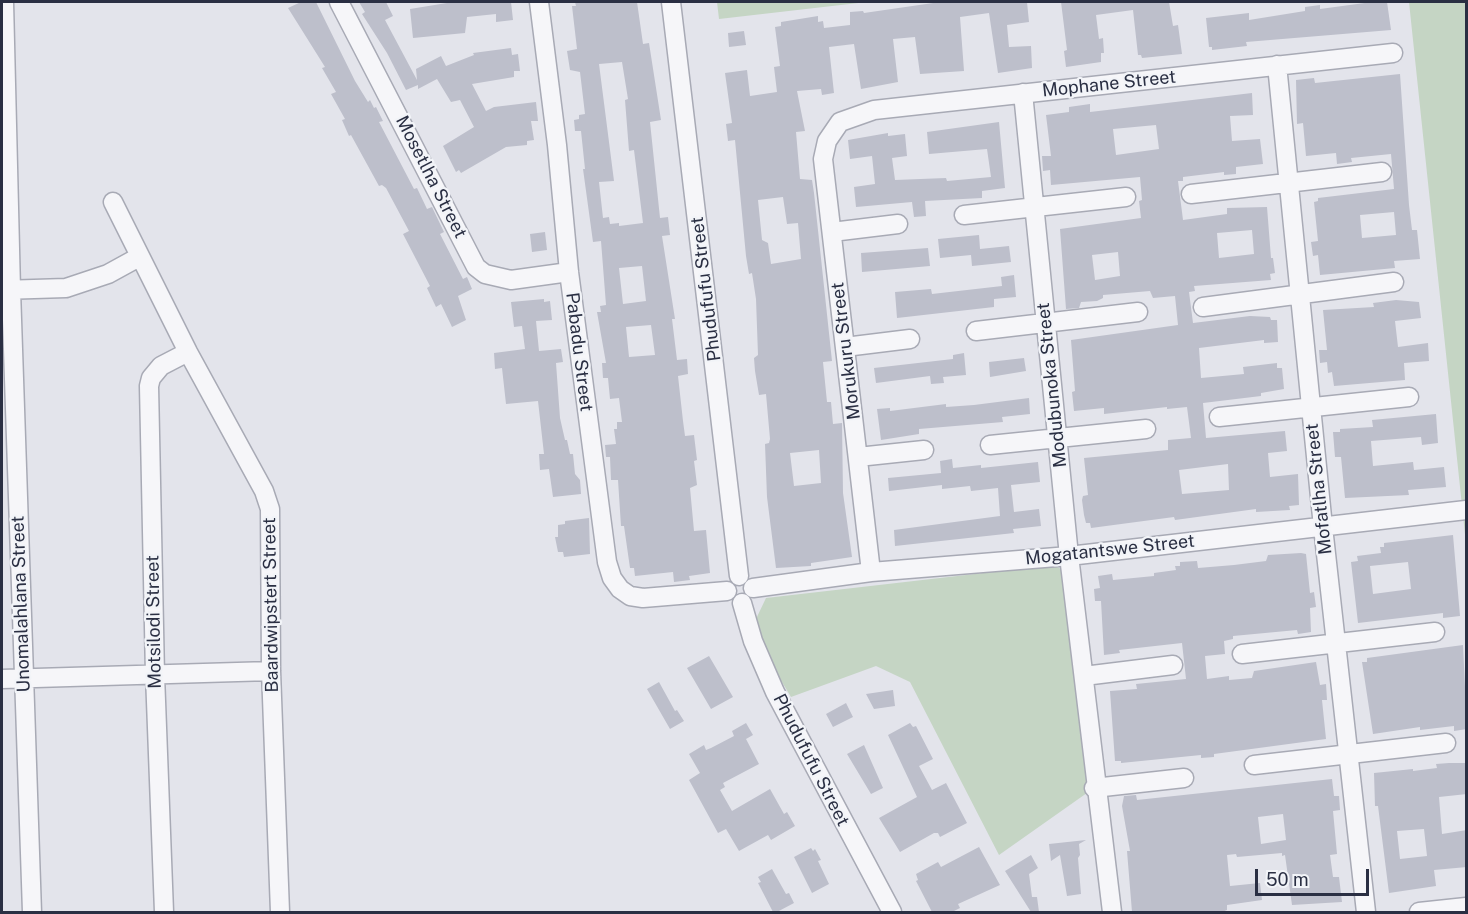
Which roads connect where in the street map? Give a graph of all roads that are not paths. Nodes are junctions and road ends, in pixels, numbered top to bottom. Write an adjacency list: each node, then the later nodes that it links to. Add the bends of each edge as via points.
1 (4, 2): 9 (street, Unomalahlana Street)
2 (339, 2): 20 (street, Mosetlha Street, via 476,267 485,274 511,280)
3 (539, 2): 20 (street, Pabadu Street)
4 (671, 2): 43 (street, Phudufufu Street)
5 (1393, 53): 6 (street, Mophane Street)
6 (1277, 66): 7 (street, Mophane Street); 11 (street, Mofatlha Street)
7 (1023, 93): 8 (street, Mophane Street, via 874,110 850,117); 15 (street, Modubunoka Street)
8 (831, 131): 18 (street, Morukuru Street, via 824,159)
9 (5, 152): 22 (street, Unomalahlana Street)
10 (1382, 172): 11 (street)
11 (1289, 183): 12 (street); 23 (street, Mofatlha Street)
12 (1191, 194)
13 (1126, 197): 15 (street)
14 (113, 202): 19 (street, Baardwipstert Street)
15 (1035, 207): 16 (street); 26 (street, Modubunoka Street)
16 (964, 215)
17 (898, 224): 18 (street)
18 (832, 232): 29 (street, Morukuru Street)
19 (139, 257): 22 (street, via 82,283 44,290); 30 (street, Baardwipstert Street)
20 (569, 272): 43 (street, Pabadu Street, via 612,578 630,596 643,598 727,591 734,601)
21 (1394, 282): 23 (street)
22 (6, 290): 51 (street, Unomalahlana Street)
23 (1300, 296): 24 (street); 32 (street, Mofatlha Street)
24 (1203, 306)
25 (1138, 312): 26 (street)
26 (1046, 323): 27 (street); 35 (street, Modubunoka Street)
27 (976, 331)
28 (910, 339): 29 (street)
29 (845, 347): 38 (street, Morukuru Street)
30 (188, 352): 48 (street, Baardwipstert Street, via 264,491 270,509); 49 (street, Motsilodi Street, via 161,366 149,386)
31 (1409, 396): 32 (street)
32 (1311, 408): 33 (street); 40 (street, Mofatlha Street)
33 (1219, 417)
34 (1146, 429): 35 (street)
35 (1057, 438): 36 (street); 41 (street, Modubunoka Street)
36 (990, 445)
37 (924, 450): 38 (street)
38 (858, 457): 42 (street, Morukuru Street)
39 (1467, 510): 40 (street, Mogatantswe Street)
40 (1323, 526): 41 (street, Mogatantswe Street); 45 (street, Mofatlha Street)
41 (1069, 556): 42 (street, Mogatantswe Street); 50 (street, Modubunoka Street)
42 (872, 572): 43 (street, Mogatantswe Street)
43 (745, 589): 62 (street, Phudufufu Street, via 753,641 775,692)
44 (1435, 632): 45 (street)
45 (1336, 644): 46 (street); 54 (street, Mofatlha Street)
46 (1242, 654)
47 (1173, 665): 50 (street)
48 (271, 671): 49 (street); 61 (street, Baardwipstert Street)
49 (155, 675): 51 (street); 60 (street, Motsilodi Street)
50 (1084, 676): 57 (street, Modubunoka Street)
51 (23, 678): 52 (street); 59 (street, Unomalahlana Street)
52 (2, 679)
53 (1446, 743): 54 (street)
54 (1348, 754): 55 (street); 64 (street, Mofatlha Street)
55 (1254, 765)
56 (1184, 778): 57 (street)
57 (1096, 788): 63 (street, Modubunoka Street)
58 (1467, 907): 65 (street)
59 (32, 912)
60 (164, 912)
61 (280, 912)
62 (892, 912)
63 (1112, 912)
64 (1366, 912)
65 (1419, 912)

